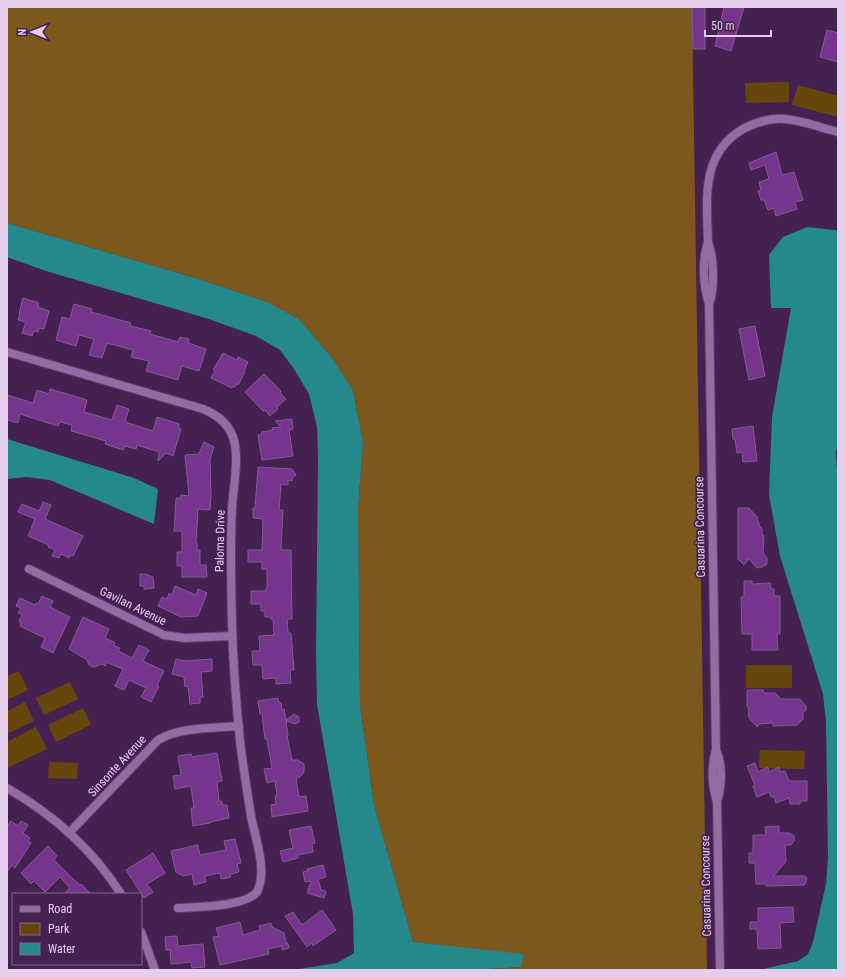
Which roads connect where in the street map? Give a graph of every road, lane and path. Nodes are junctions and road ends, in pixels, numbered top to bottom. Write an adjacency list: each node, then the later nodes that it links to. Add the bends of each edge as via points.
1 (838, 132): 12 (street, Casuarina Concourse, via 792,120 778,119 755,124 735,135 726,144 718,154 709,174 707,193 708,242 712,272 712,297 709,304 716,750 720,758 721,776 717,802)
2 (7, 352): 4 (street, Paloma Drive, via 203,408 218,416 228,426 235,443 236,455 231,554)
3 (29, 569): 4 (street, Gavilan Avenue, via 164,634 185,638)
4 (232, 636): 5 (street, Paloma Drive)
5 (238, 726): 7 (street, Sinsonte Avenue, via 190,731 158,740); 9 (street, Paloma Drive, via 260,862 258,890 245,901)
6 (7, 788): 7 (street, via 40,809)
7 (69, 833): 8 (street, via 99,864)
8 (120, 893)
9 (178, 908)
10 (142, 935): 11 (street)
11 (155, 970)
12 (720, 970)

